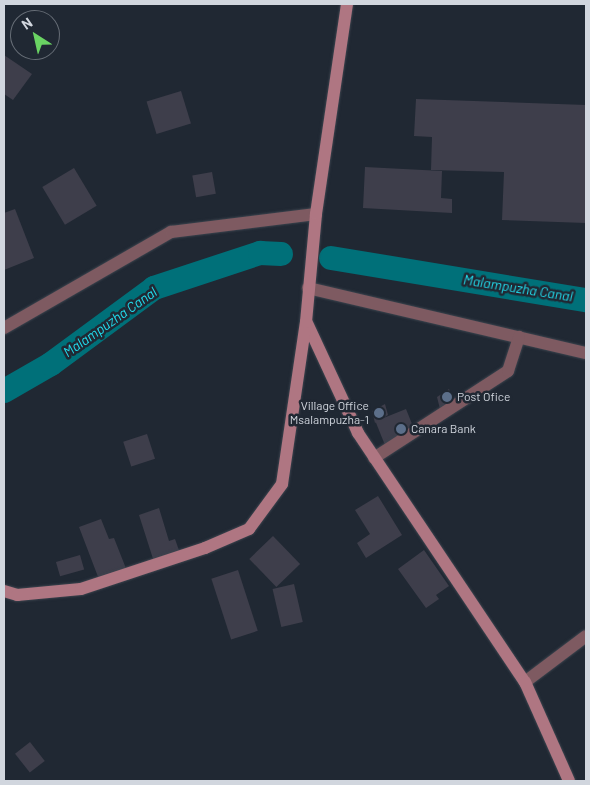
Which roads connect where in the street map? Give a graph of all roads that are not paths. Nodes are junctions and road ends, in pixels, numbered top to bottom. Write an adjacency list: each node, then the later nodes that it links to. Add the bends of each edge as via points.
1 (346, 4): 2 (main road)
2 (316, 214): 3 (main road); 5 (street, via 171,232)
3 (308, 288): 4 (main road); 6 (street)
4 (306, 322): 8 (main road, via 358,433); 9 (main road, via 282,484 249,529 205,548 81,589 17,595)
5 (4, 328)
6 (519, 337): 7 (street); 8 (street, via 508,371)
7 (586, 353)
8 (374, 458): 11 (main road)
9 (6, 592)
10 (586, 636): 11 (street)
11 (525, 682): 12 (main road)
12 (569, 781)

